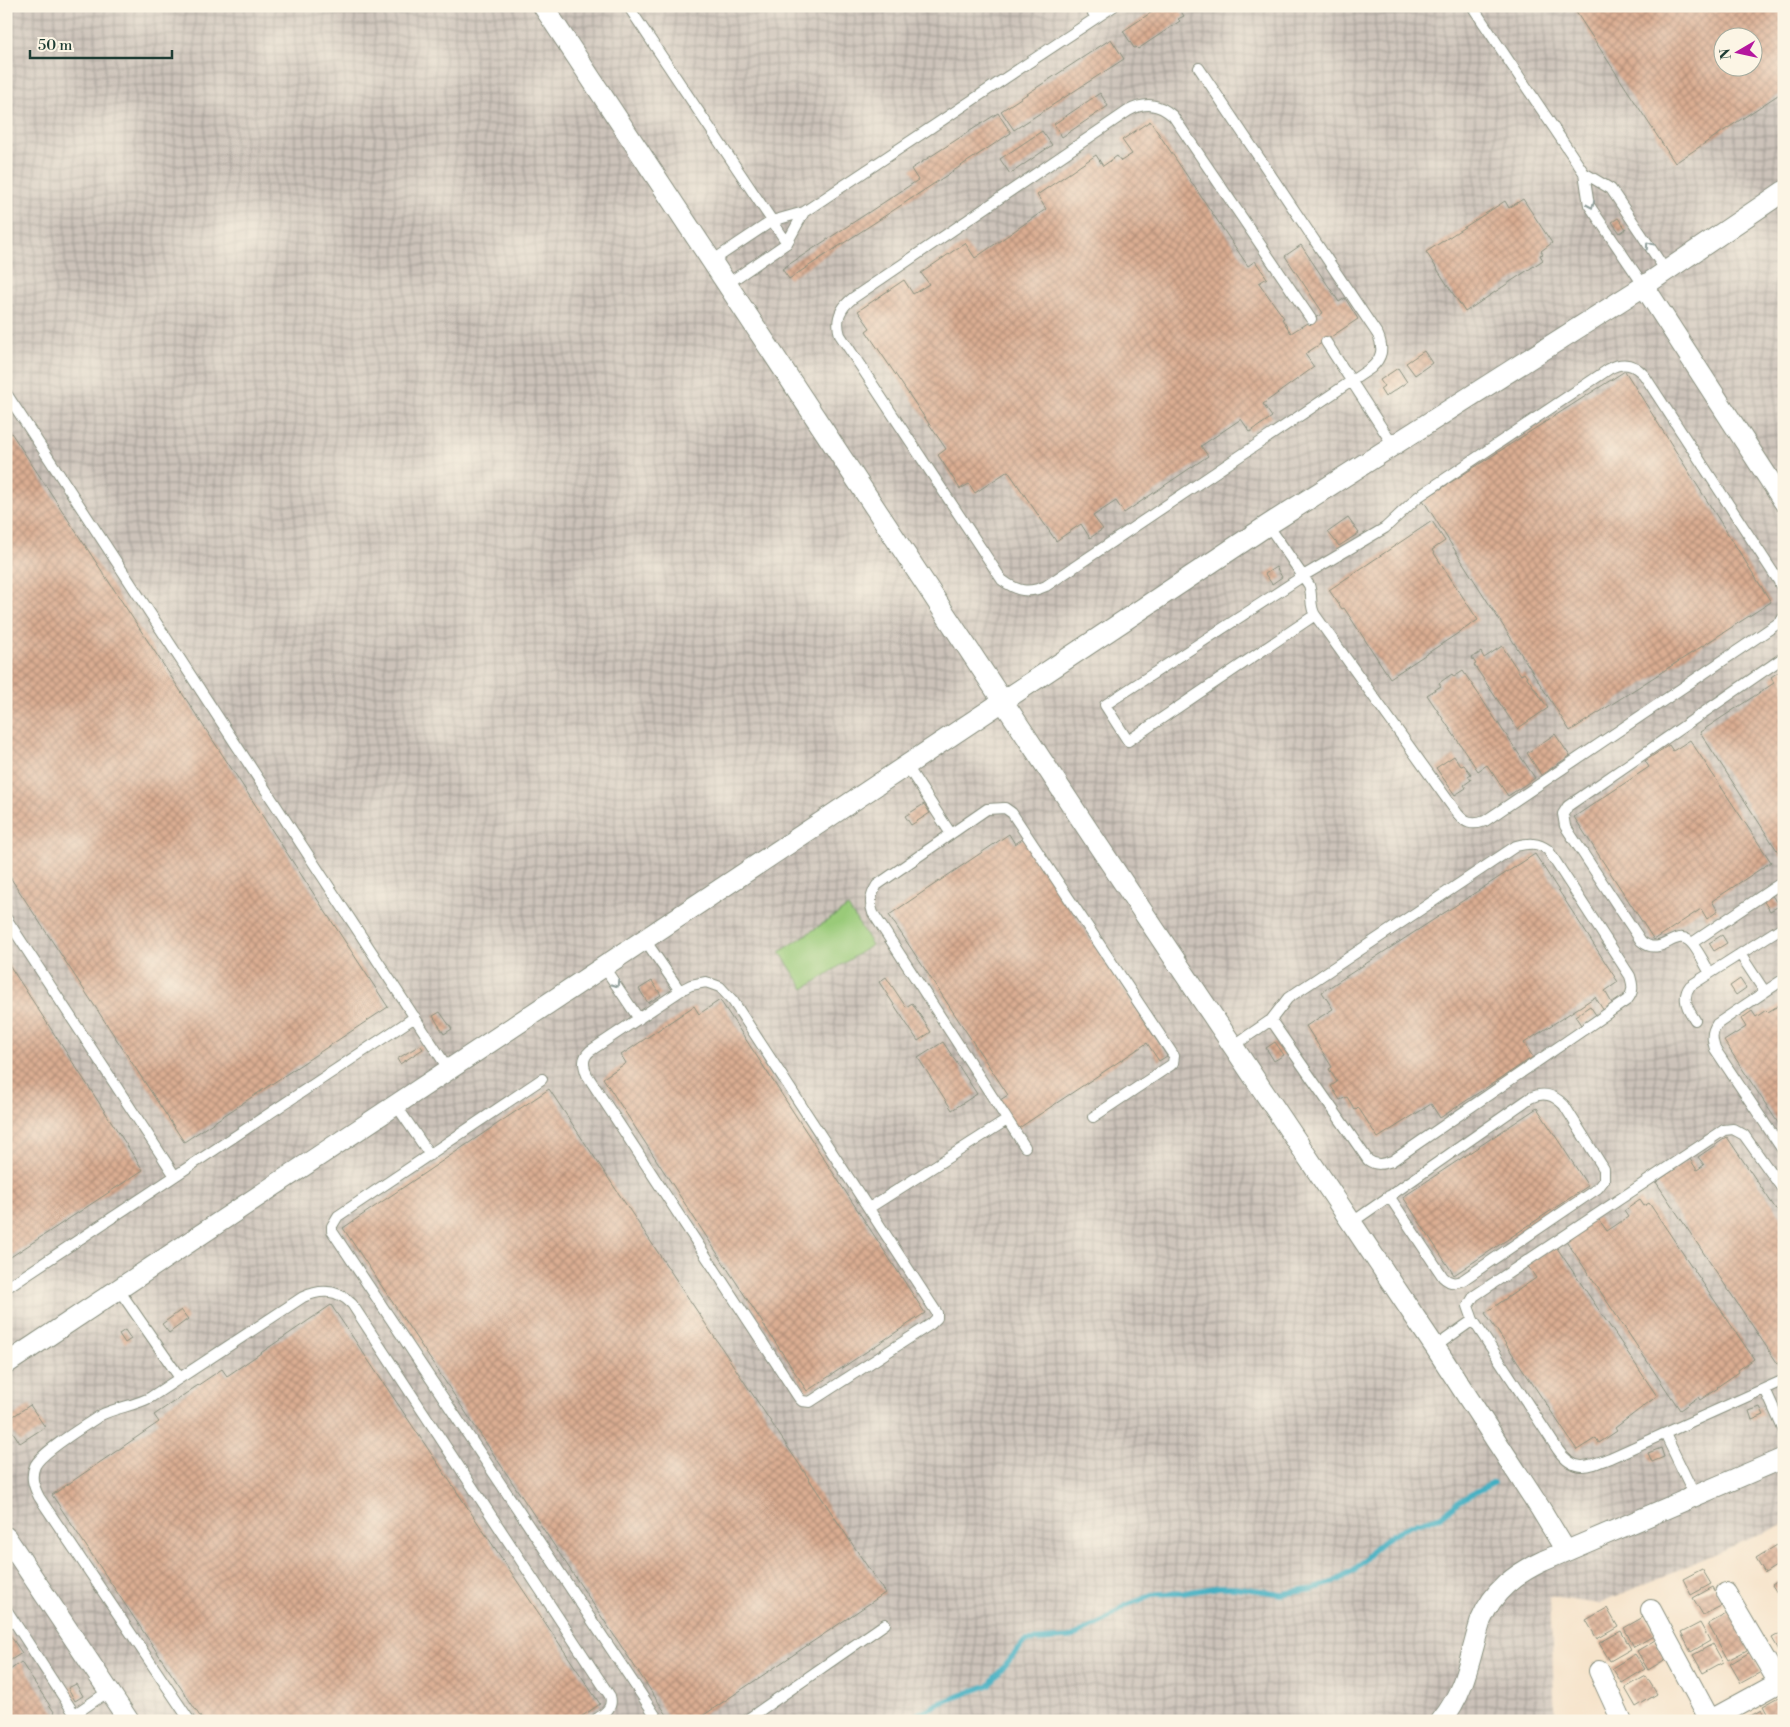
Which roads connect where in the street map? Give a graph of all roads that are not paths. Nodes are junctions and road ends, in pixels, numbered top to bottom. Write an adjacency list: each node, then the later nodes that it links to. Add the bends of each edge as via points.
1 (543, 6): 13 (street)
2 (628, 6): 11 (lane)
3 (1089, 6): 6 (lane)
4 (1114, 6): 6 (lane)
5 (1472, 6): 8 (lane)
6 (1096, 18): 10 (lane)
7 (1199, 68): 19 (lane, via 1378,335 1382,348 1380,358)
8 (1584, 173): 14 (lane, one-way to 8, via 1611,189); 16 (lane, one-way to 16, via 1589,204)
9 (1784, 191): 14 (street)
10 (804, 212): 11 (lane); 12 (lane)
11 (772, 221): 12 (lane); 13 (lane)
12 (787, 243): 15 (lane)
13 (712, 261): 15 (street)
14 (1666, 271): 16 (street)
15 (727, 284): 29 (street)
16 (1644, 286): 21 (street); 22 (street)
17 (1311, 319): 19 (lane, via 1173,116 1165,109 1146,104 1128,111 853,298 842,309 837,321 847,347 1002,580 1029,592 1046,586)
18 (1326, 342): 19 (lane)
19 (1351, 381): 21 (lane)
20 (6, 393): 43 (lane)
21 (1393, 446): 23 (street)
22 (1784, 502)
23 (1268, 525): 24 (lane); 29 (street)
24 (1303, 576): 25 (lane, via 1385,528 1418,497 1609,369 1625,364 1636,367 1644,375); 26 (lane, via 1311,591); 26 (lane, via 1105,705 1128,741)
25 (1784, 593)
26 (1315, 615): 27 (lane, via 1457,813 1471,824 1485,821)
27 (1784, 617)
28 (1784, 657): 36 (lane, via 1568,806 1563,814 1565,826 1641,941 1650,947 1680,938)
29 (1004, 701): 30 (street); 47 (street)
30 (907, 766): 31 (lane); 35 (street)
31 (951, 834): 51 (lane, via 987,809 1005,808 1012,813 1172,1053 1174,1060 1171,1065); 52 (lane, via 877,885 870,905)
32 (1784, 881): 36 (lane)
33 (6, 918): 56 (lane)
34 (1784, 926): 37 (lane)
35 (645, 940): 38 (street); 41 (lane)
36 (1692, 943): 39 (lane)
37 (1740, 954): 39 (lane); 42 (lane)
38 (604, 967): 44 (lane, one-way to 44); 48 (street)
39 (1710, 973): 46 (lane, via 1690,986 1686,995 1688,1008)
40 (1784, 979): 42 (lane)
41 (680, 991): 44 (lane); 59 (lane, via 706,982 727,993)
42 (1765, 992): 54 (lane, via 1717,1024 1712,1040)
43 (415, 1017): 48 (lane); 56 (lane)
44 (639, 1019): 59 (lane, via 586,1055 587,1074 799,1398 806,1403 814,1401 937,1318 935,1308)
45 (1271, 1020): 45 (lane, via 1296,992 1516,846 1524,844 1541,845 1548,850 1630,976 1633,990 1628,1000 1392,1160 1379,1165 1368,1160); 47 (lane)
46 (1695, 1020)
47 (1233, 1046): 60 (street)
48 (449, 1070): 50 (street)
49 (542, 1079): 55 (lane)
50 (396, 1105): 55 (lane); 62 (street)
51 (1093, 1117)
52 (1007, 1120): 53 (lane); 59 (lane)
53 (1025, 1147)
54 (1784, 1152)
55 (430, 1155): 86 (lane, via 338,1216 332,1226 334,1235)
56 (175, 1176): 61 (lane)
57 (1784, 1191): 63 (lane, via 1744,1135 1733,1129 1724,1130 1474,1296 1468,1306)
58 (1389, 1196): 58 (lane, via 1530,1098 1542,1094 1554,1097 1564,1105 1604,1169 1604,1180 1598,1188 1454,1283 1443,1277); 60 (lane)
59 (869, 1208)
60 (1351, 1223): 64 (street)
61 (6, 1288)
62 (119, 1290): 65 (street); 66 (lane)
63 (1473, 1320): 64 (lane); 70 (lane, via 1568,1462 1581,1466 1594,1464)
64 (1435, 1347): 74 (street)
65 (6, 1364)
66 (180, 1378): 84 (lane, via 143,1402 109,1411 44,1455 38,1460 33,1482 39,1497); 85 (lane, via 303,1297 320,1291 344,1297 352,1304 610,1696 610,1708)
67 (1784, 1380): 68 (lane)
68 (1764, 1389): 69 (lane); 70 (lane)
69 (1784, 1431)
70 (1665, 1434): 72 (lane)
71 (1784, 1458): 72 (street)
72 (1695, 1496): 74 (street)
73 (6, 1537): 81 (street)
74 (1566, 1551): 88 (street, via 1507,1582 1490,1602 1481,1620 1463,1685)
75 (1726, 1593): 80 (street)
76 (6, 1609): 82 (lane)
77 (1652, 1610): 90 (street)
78 (886, 1624): 87 (lane)
79 (1599, 1671): 89 (street)
80 (1781, 1681): 90 (street)
81 (109, 1691): 82 (lane); 83 (street)
82 (77, 1717)
83 (125, 1719)
84 (190, 1721)
85 (594, 1721)
86 (659, 1721)
87 (745, 1721)
88 (1441, 1721)
89 (1622, 1721)
90 (1709, 1721)

